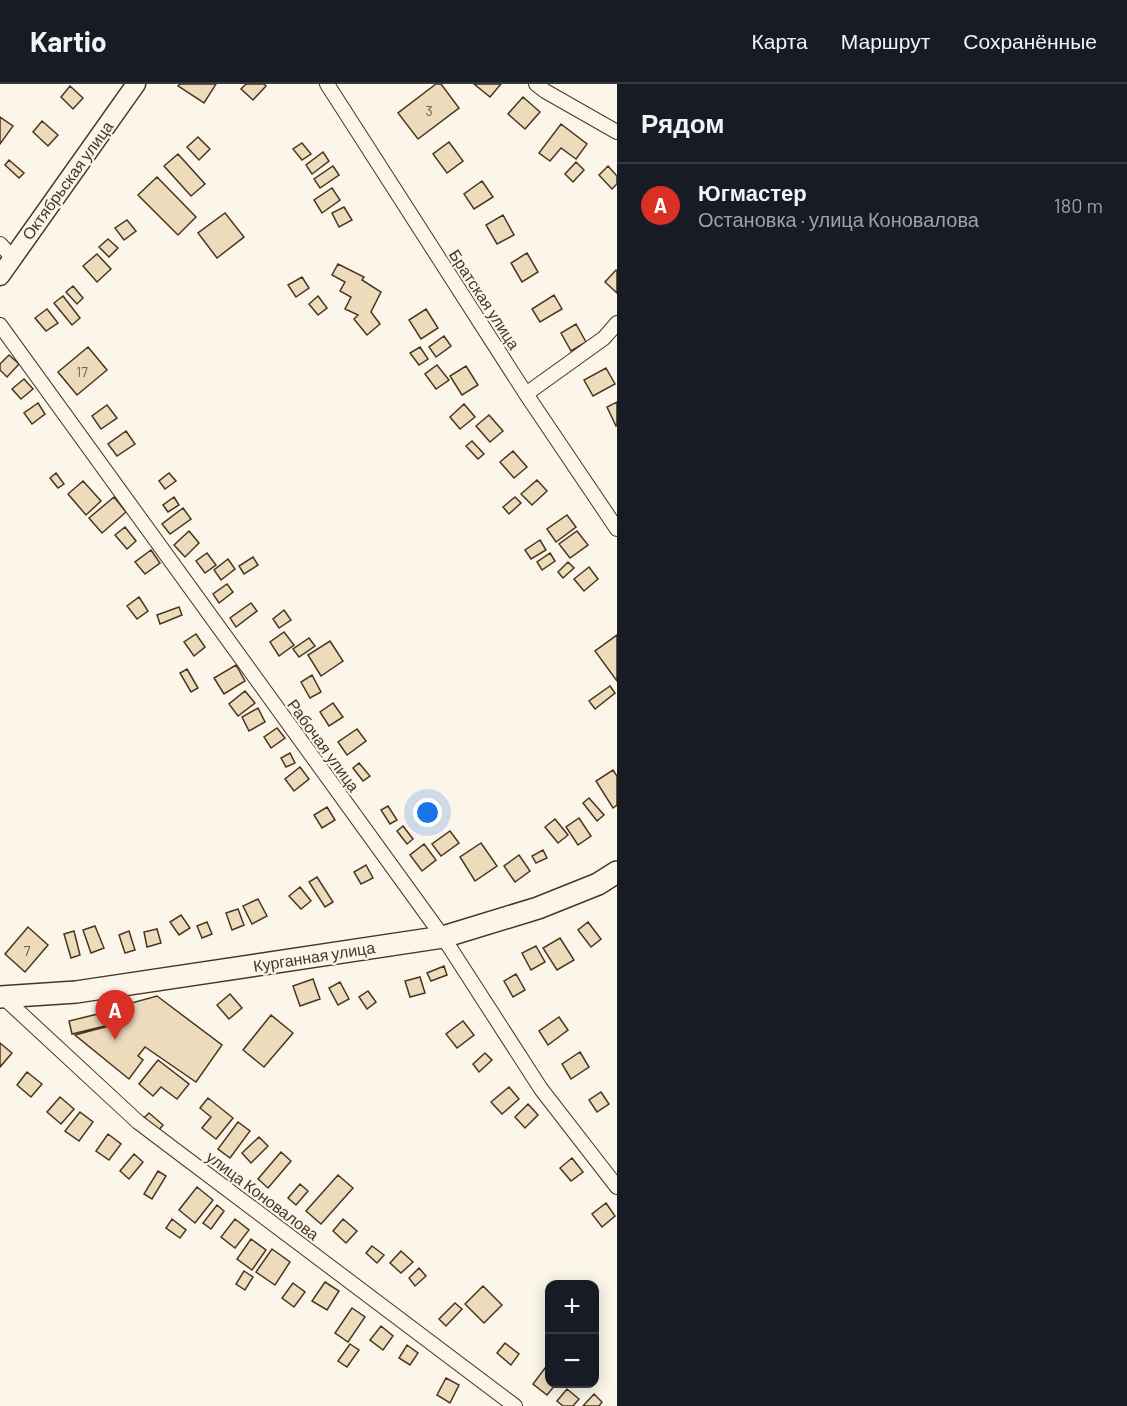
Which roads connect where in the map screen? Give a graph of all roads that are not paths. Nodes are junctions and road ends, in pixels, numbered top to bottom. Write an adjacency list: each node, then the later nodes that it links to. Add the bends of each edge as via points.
1 (136, 84): 5 (street, Октябрьская улица)
2 (327, 84): 9 (street, Братская улица)
3 (536, 84): 4 (street)
4 (617, 132)
5 (6, 251): 6 (street, Октябрьская улица)
6 (0, 276)
7 (617, 323): 9 (street, via 604,338)
8 (0, 325): 12 (street, Рабочая улица)
9 (526, 394): 10 (street, Братская улица)
10 (617, 530)
11 (617, 872): 12 (main road, Курганная улица, via 598,884 538,908)
12 (443, 937): 13 (main road, Курганная улица, via 76,992); 14 (street, Рабочая улица, via 541,1089)
13 (2, 997): 15 (street, улица Коновалова, via 138,1122)
14 (617, 1187)
15 (515, 1406)

